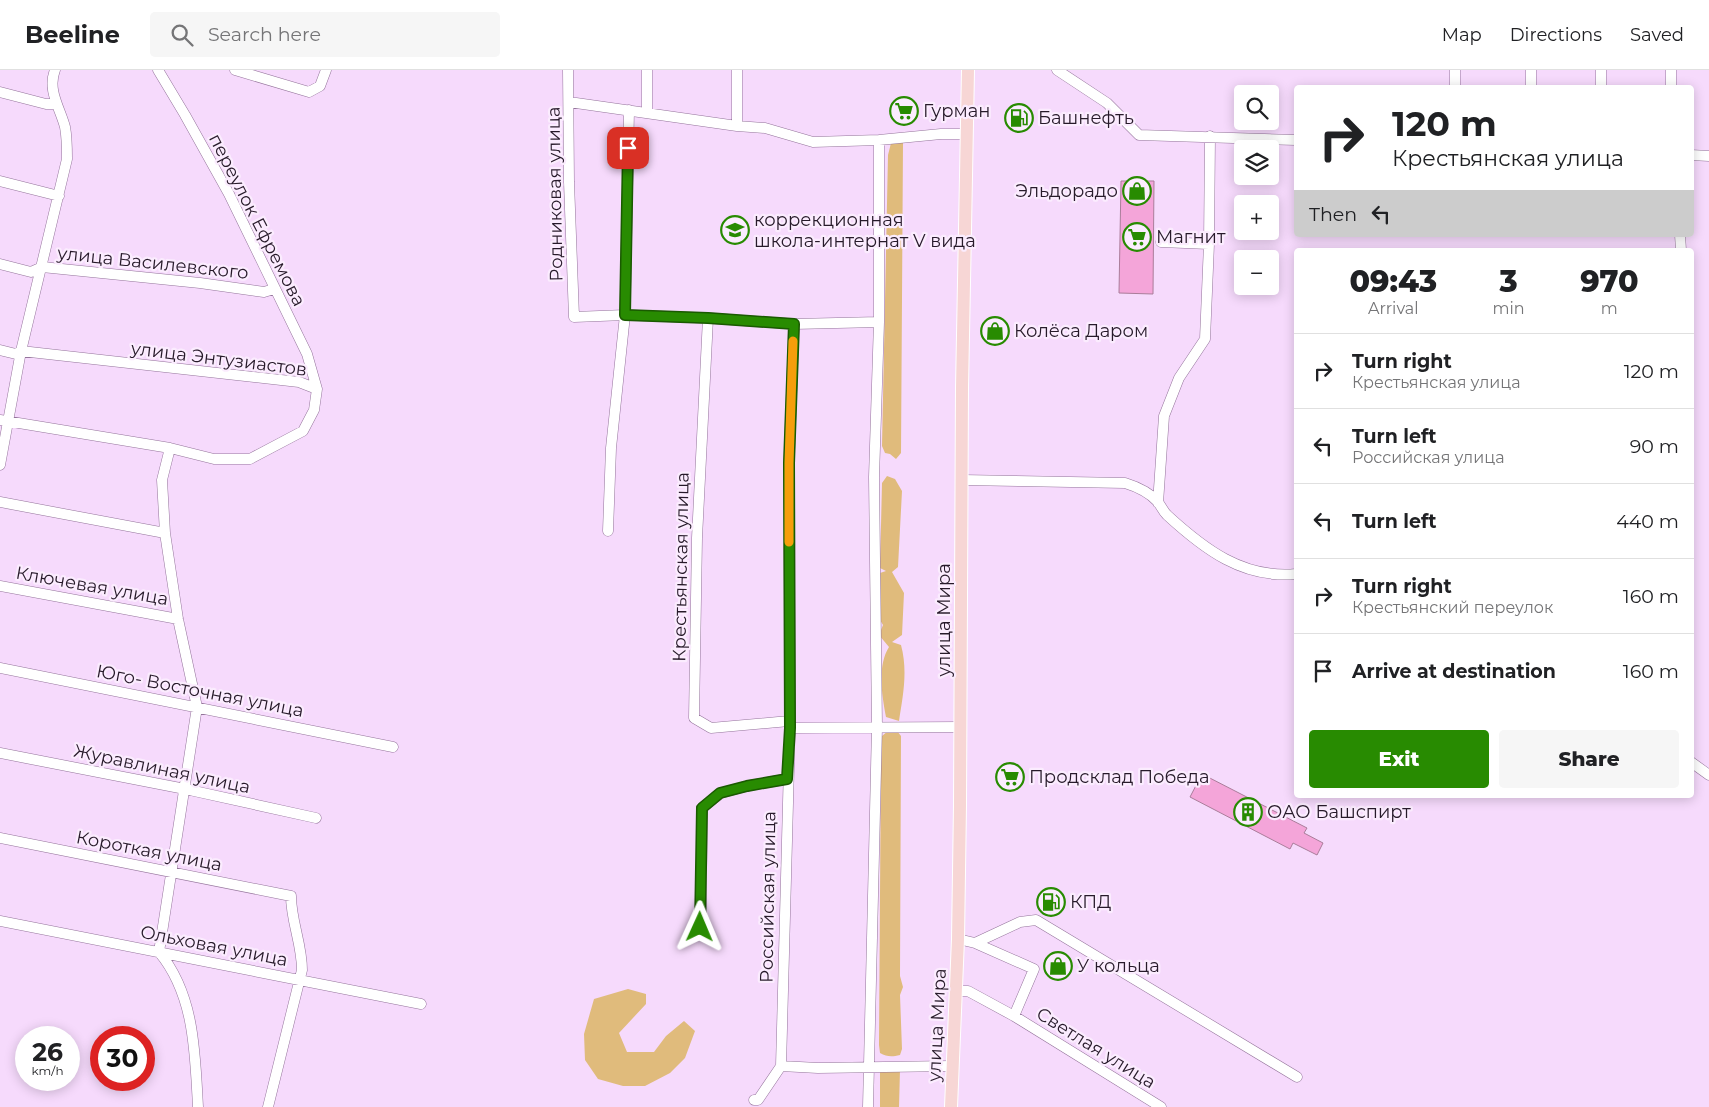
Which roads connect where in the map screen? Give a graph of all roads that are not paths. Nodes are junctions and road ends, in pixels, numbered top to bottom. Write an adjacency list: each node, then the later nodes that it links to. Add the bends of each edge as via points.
1 (55, 70): 20 (street, via 52,84)
2 (158, 70): 36 (street, переулок Ефремова, via 229,194)
3 (234, 70): 4 (street, via 309,92 320,86)
4 (326, 70)
5 (568, 70): 19 (street, Родниковая улица)
6 (648, 70): 22 (street)
7 (737, 70): 23 (street)
8 (968, 70): 24 (main road, улица Мира)
9 (1057, 70): 25 (street, via 1107,104 1139,135)
10 (1455, 70): 14 (street)
11 (1531, 70): 15 (street)
12 (1602, 70): 16 (street)
13 (1671, 70): 17 (street)
14 (1455, 85)
15 (1531, 85)
16 (1602, 85)
17 (1671, 85)
18 (0, 92): 20 (street)
19 (568, 102): 21 (street); 37 (street, Родниковая улица, via 574,318)
20 (56, 104): 31 (street, via 65,128 67,158)
21 (629, 110): 22 (street); 37 (street)
22 (647, 113): 23 (street)
23 (737, 126): 26 (street, via 765,128 813,142)
24 (967, 134): 26 (street); 47 (main road, улица Мира)
25 (1210, 136): 27 (street); 33 (street)
26 (878, 140): 39 (street)
27 (1294, 140)
28 (1694, 155): 29 (street)
29 (1709, 156)
30 (0, 181): 31 (street)
31 (58, 196): 35 (street)
32 (1161, 242): 33 (street)
33 (1209, 244): 49 (street, via 1205,339 1179,378 1164,416)
34 (0, 264): 35 (street, улица Василевского, via 31,272)
35 (42, 268): 36 (street, улица Василевского, via 264,292); 42 (street)
36 (274, 289): 43 (street, переулок Ефремова, via 307,354)
37 (625, 315): 38 (street); 50 (street, via 611,448)
38 (708, 318): 40 (street); 57 (street, Крестьянская улица, via 697,538 694,718 711,728)
39 (878, 322): 40 (street); 58 (street, via 874,477)
40 (794, 324): 57 (street, Российская улица, via 789,463)
41 (0, 350): 42 (street, улица Энтузиастов, via 16,354)
42 (21, 351): 43 (street, улица Энтузиастов, via 298,382); 44 (street)
43 (317, 389): 45 (street, улица Энтузиастов, via 314,410 303,430 250,459 214,459)
44 (4, 420): 45 (street, улица Энтузиастов); 46 (street)
45 (170, 448): 51 (street, via 162,480)
46 (0, 465)
47 (962, 480): 49 (street, via 1125,482 1142,489); 59 (main road, улица Мира)
48 (0, 502): 51 (street)
49 (1158, 502): 52 (street, via 1164,513 1237,566 1258,572)
50 (608, 531)
51 (164, 534): 54 (street)
52 (1294, 574)
53 (0, 586): 54 (street, Ключевая улица)
54 (178, 619): 56 (street)
55 (0, 668): 56 (street, Юго- Восточная улица)
56 (197, 707): 60 (street, Юго- Восточная улица); 65 (street)
57 (790, 724): 58 (street); 64 (street, Российская улица)
58 (877, 727): 59 (street); 79 (street)
59 (961, 727): 71 (main road, улица Мира)
60 (393, 747)
61 (0, 753): 65 (street, Журавлиная улица)
62 (1694, 764): 63 (street)
63 (1709, 775)
64 (787, 779): 70 (street, via 720,793 702,808); 78 (street, Российская улица)
65 (185, 789): 66 (street, Журавлиная улица); 68 (street)
66 (316, 818)
67 (0, 838): 68 (street, Короткая улица)
68 (173, 874): 73 (street); 74 (street, Короткая улица, via 291,896 291,910 302,955)
69 (0, 921): 73 (street, Ольховая улица)
70 (700, 927)
71 (958, 939): 72 (street); 75 (main road, улица Мира)
72 (975, 943): 77 (street, via 1034,969); 81 (street, via 1020,922 1036,920)
73 (159, 952): 74 (street, Ольховая улица); 83 (street, via 171,966 188,1013 195,1053)
74 (300, 979): 76 (street, Ольховая улица); 84 (street)
75 (956, 991): 77 (street, Светлая улица, via 968,991); 80 (main road, улица Мира)
76 (421, 1004)
77 (1014, 1016): 87 (street, Светлая улица)
78 (781, 1066): 79 (street); 82 (street, via 758,1100)
79 (869, 1066): 80 (street); 85 (street)
80 (951, 1066): 86 (main road, улица Мира)
81 (1297, 1077)
82 (754, 1100)
83 (198, 1107)
84 (268, 1107)
85 (868, 1107)
86 (951, 1107)
87 (1161, 1107)

